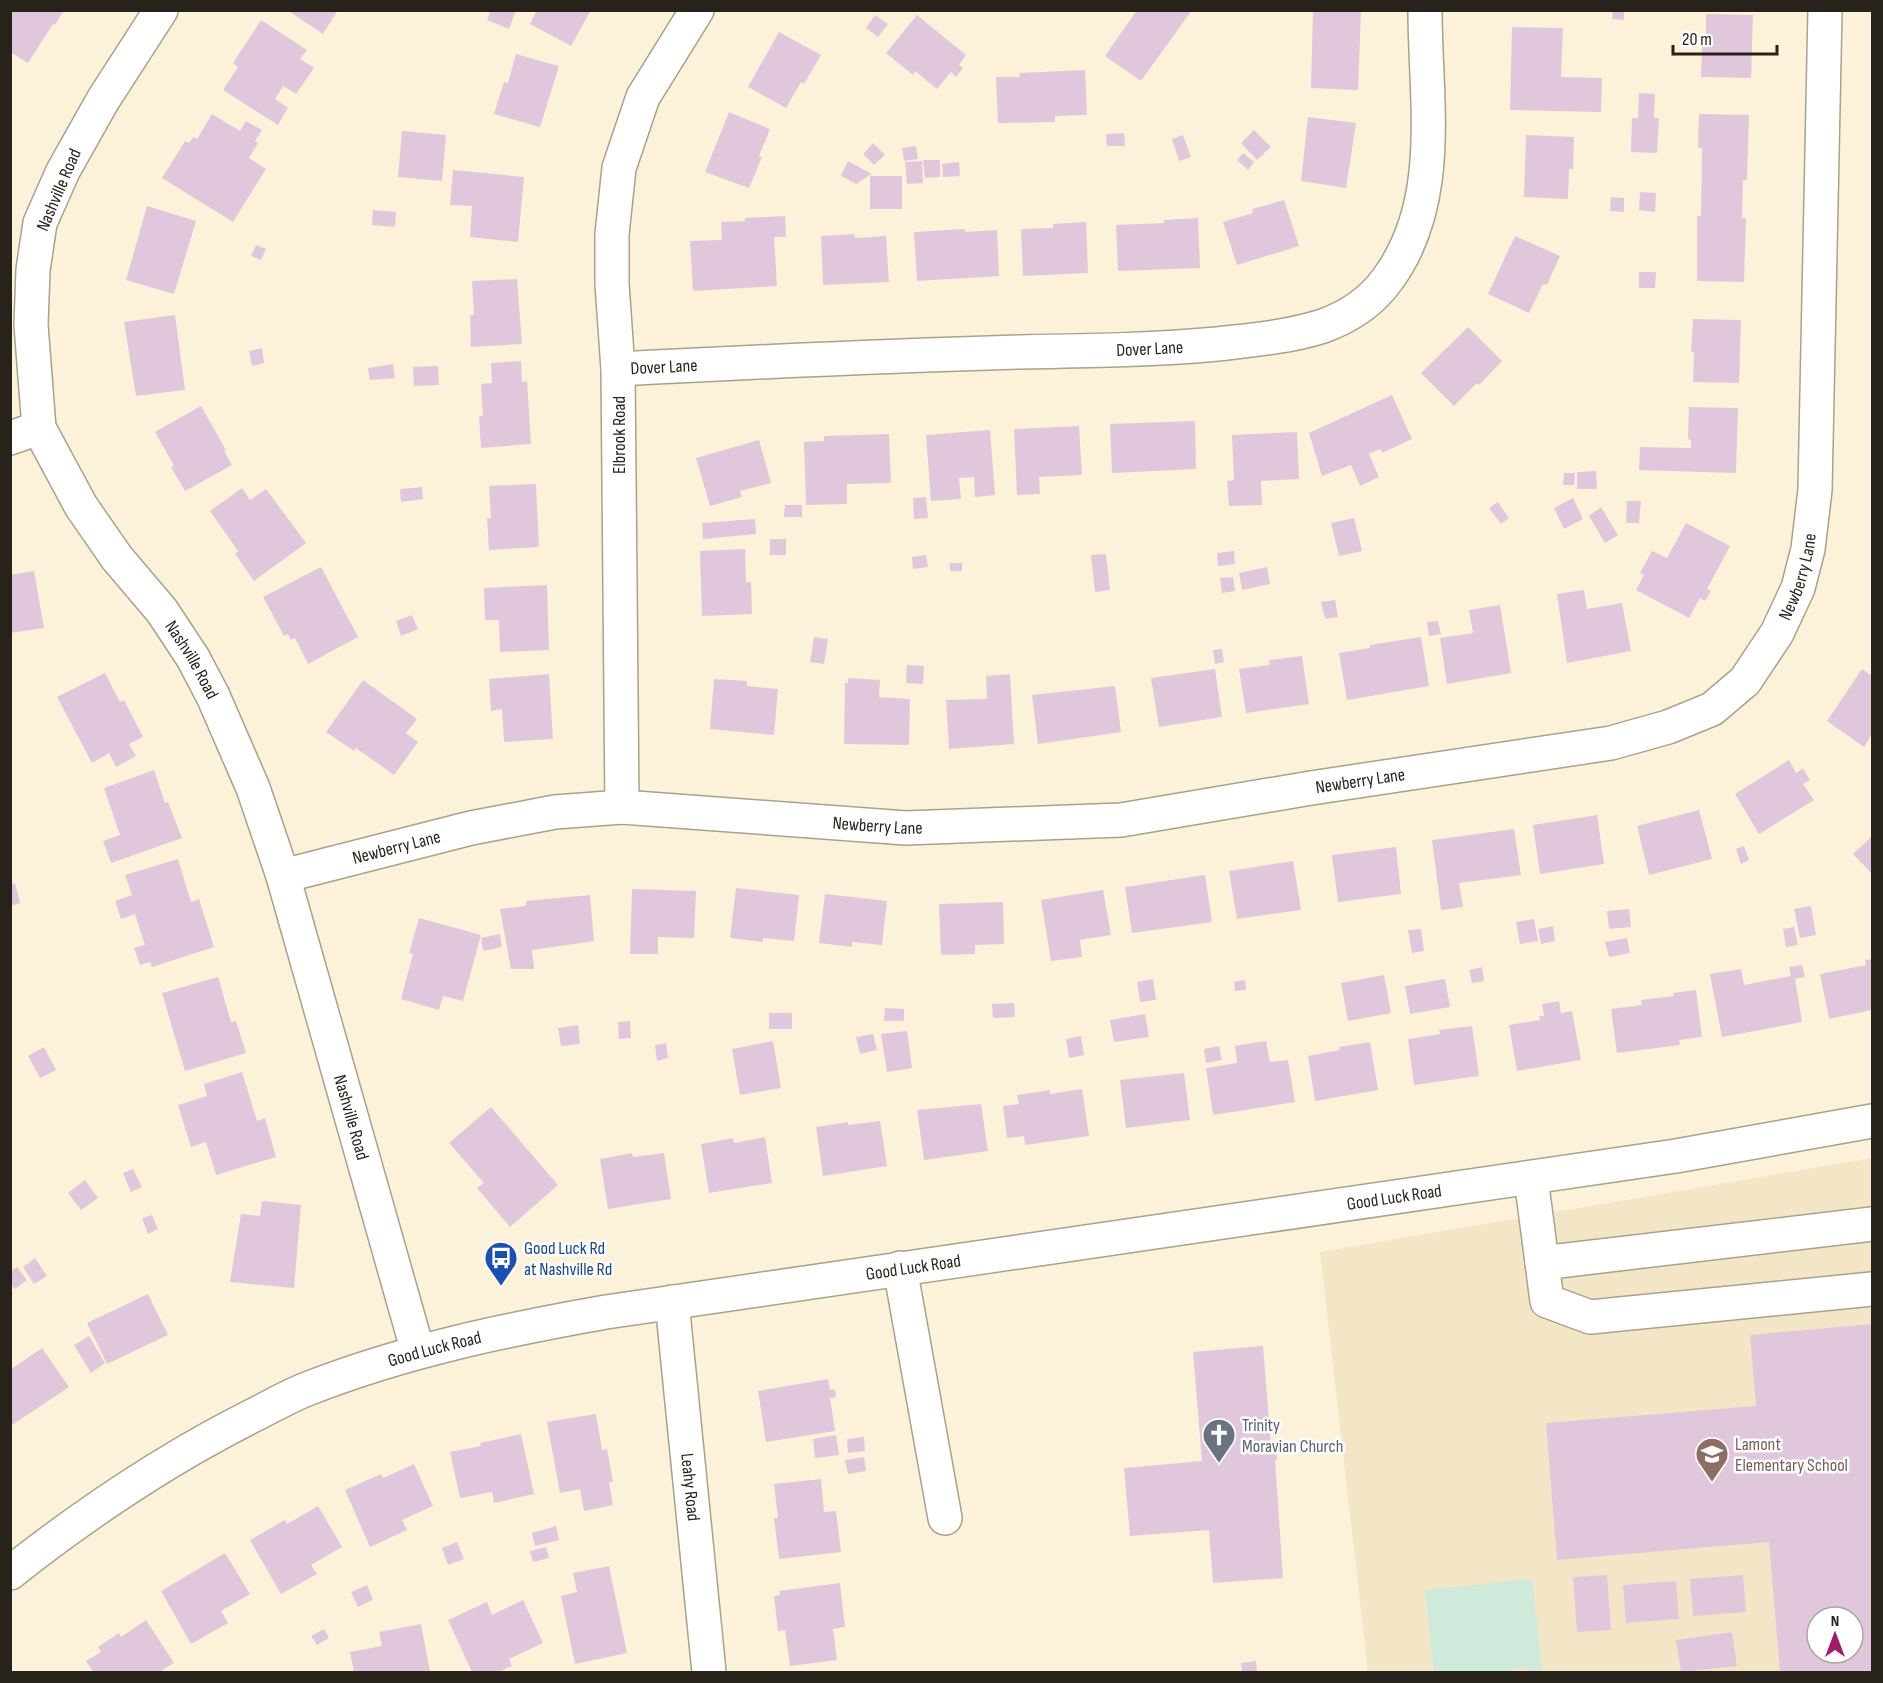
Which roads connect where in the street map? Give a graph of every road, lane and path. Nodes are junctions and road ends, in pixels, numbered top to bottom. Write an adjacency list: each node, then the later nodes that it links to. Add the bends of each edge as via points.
1 (161, 10): 6 (street, Nashville Road, via 69,161 40,223 33,270)
2 (697, 10): 5 (street, Elbrook Road, via 643,97 619,168 612,234)
3 (1425, 10): 5 (street, Dover Lane, via 1429,129 1422,202 1412,237 1388,279 1357,310 1338,319 1280,336 1197,345)
4 (1825, 10): 7 (street, Newberry Lane, via 1815,490 1808,549 1798,588 1777,633 1745,681 1712,709 1668,727 1611,742 1121,820 906,828)
5 (618, 369): 7 (street, Elbrook Road)
6 (25, 433): 8 (street, Nashville Road, via 117,558 162,611 193,658 249,778)
7 (622, 807): 8 (street, Newberry Lane, via 555,812 471,828)
8 (283, 876): 16 (street, Nashville Road)
9 (1872, 1121): 10 (street, Good Luck Road)
10 (1531, 1178): 12 (street); 13 (street, Good Luck Road)
11 (1872, 1224): 12 (street)
12 (1542, 1263): 14 (street, via 1547,1301 1590,1317)
13 (900, 1268): 15 (street, Good Luck Road); 17 (street)
14 (1872, 1289)
15 (672, 1302): 16 (street, Good Luck Road, via 509,1330); 19 (street, Leahy Road)
16 (418, 1352): 18 (street, Good Luck Road, via 305,1390 223,1431 85,1518)
17 (945, 1518)
18 (10, 1573)
19 (709, 1672)

